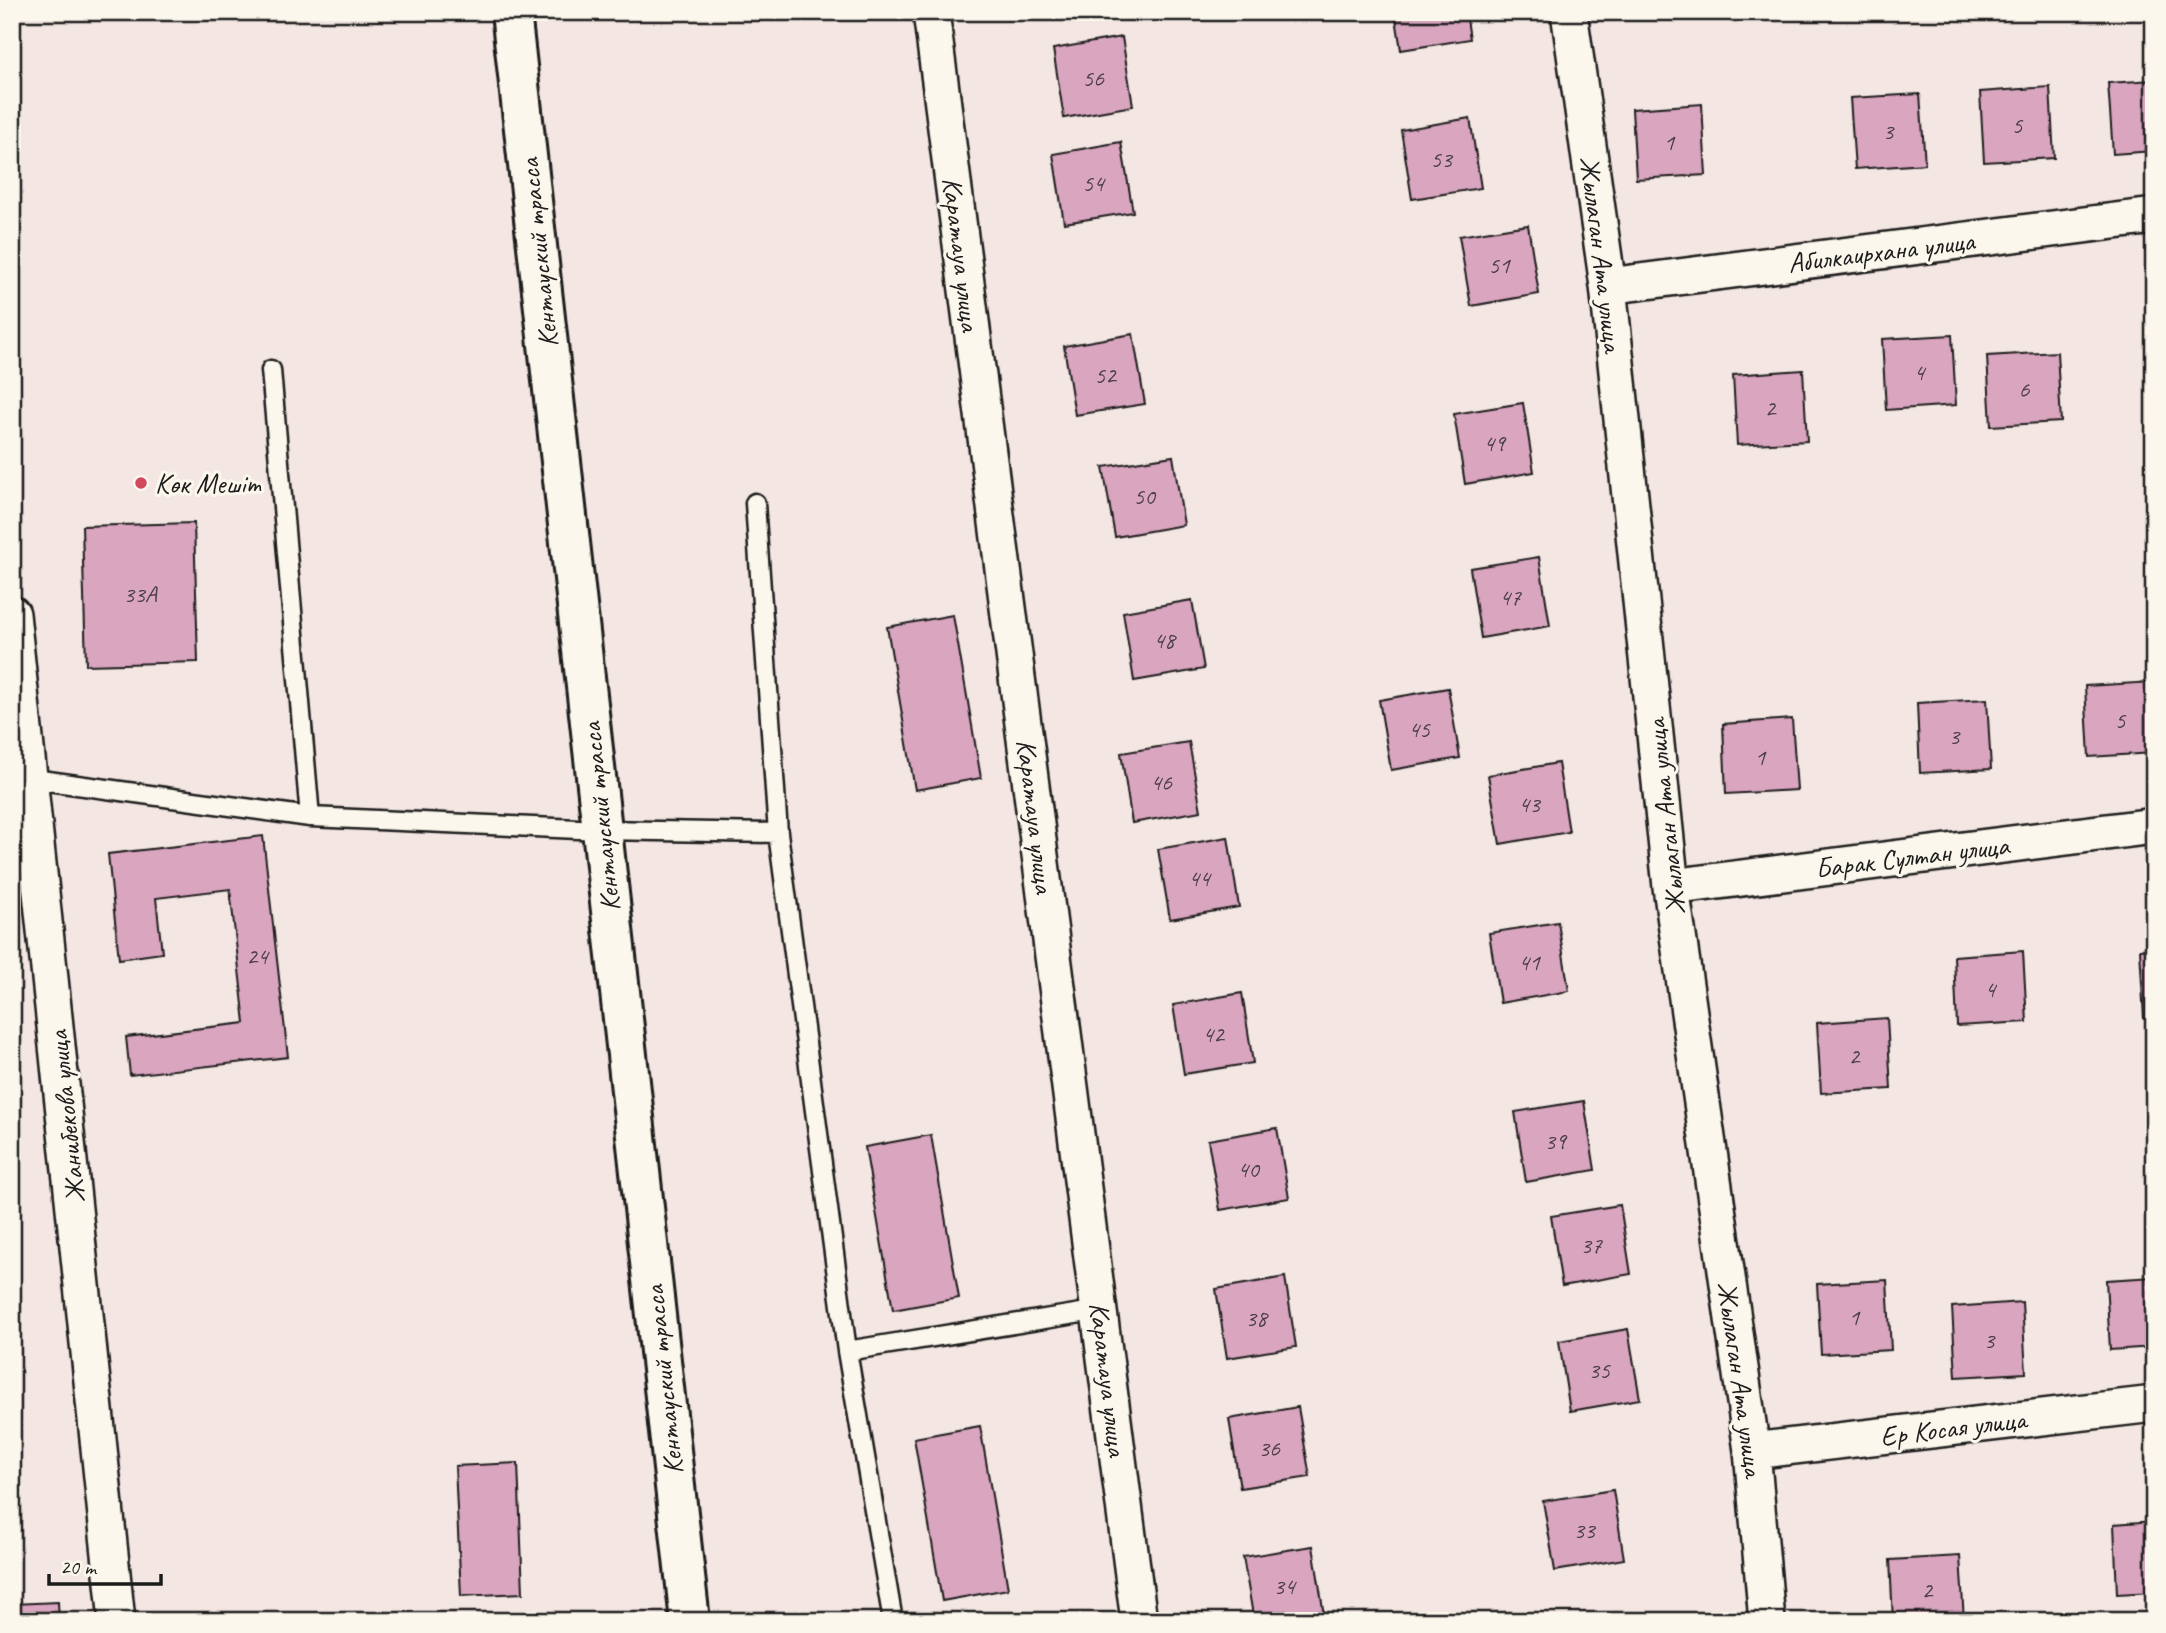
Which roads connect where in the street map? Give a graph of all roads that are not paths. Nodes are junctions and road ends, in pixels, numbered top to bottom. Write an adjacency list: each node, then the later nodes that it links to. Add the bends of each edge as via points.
1 (511, 12): 12 (main road, Кентауский трасса)
2 (931, 12): 15 (street, Каратауа улица)
3 (1569, 12): 5 (street, Жылаган Ата улица)
4 (2154, 216): 5 (street, Абилкаирхана улица)
5 (1608, 286): 14 (street, Жылаган Ата улица)
6 (271, 370): 10 (lane)
7 (755, 503): 13 (lane)
8 (12, 614): 9 (street, Жанибекова улица)
9 (22, 777): 10 (lane); 19 (street, Жанибекова улица)
10 (310, 817): 12 (lane)
11 (2154, 826): 14 (street, Барак Султан улица)
12 (601, 830): 13 (lane); 20 (main road, Кентауский трасса)
13 (778, 833): 16 (lane)
14 (1671, 887): 18 (street, Жылаган Ата улица)
15 (1100, 1310): 16 (lane); 22 (street, Каратауа улица)
16 (847, 1351): 21 (lane)
17 (2154, 1404): 18 (street, Ер Косая улица)
18 (1752, 1451): 23 (street, Жылаган Ата улица)
19 (117, 1621)
20 (691, 1621)
21 (893, 1621)
22 (1139, 1621)
23 (1768, 1621)

